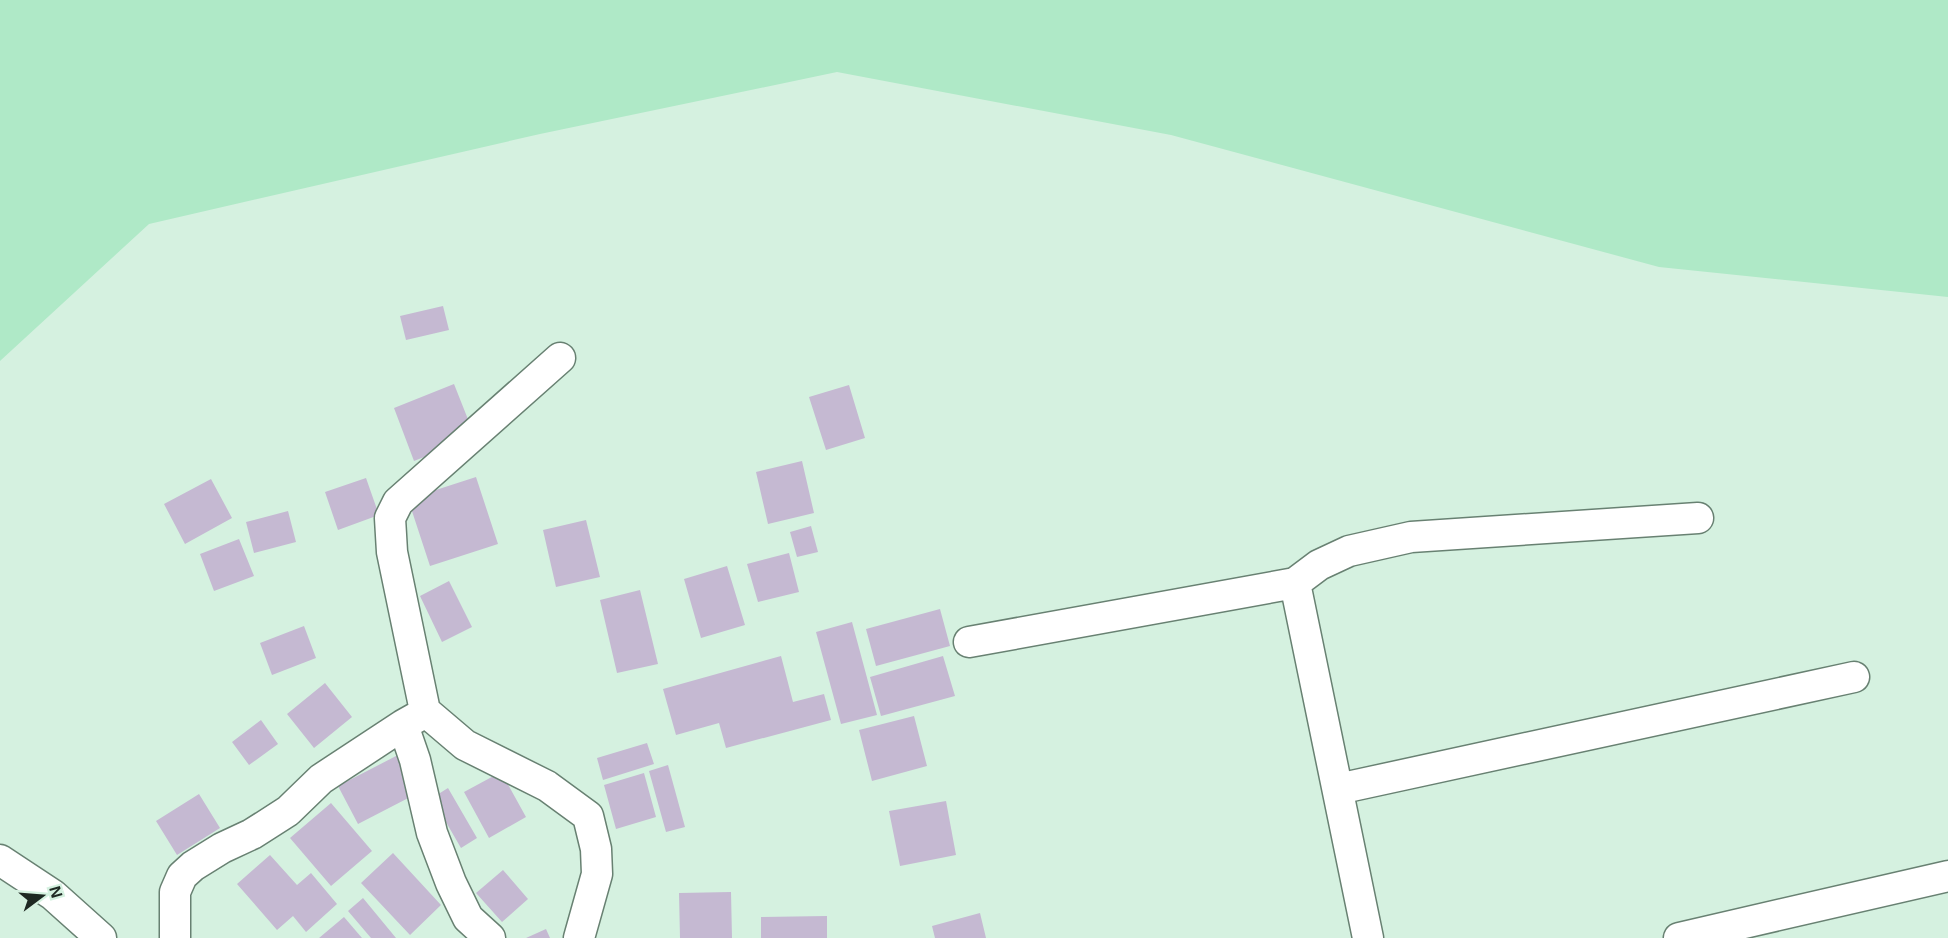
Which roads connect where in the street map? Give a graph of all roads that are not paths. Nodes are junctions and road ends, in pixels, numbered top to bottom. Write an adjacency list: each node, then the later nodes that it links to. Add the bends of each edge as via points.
1 (560, 358): 6 (street, via 398,502 390,518)
2 (1698, 518): 3 (street, via 1411,537 1349,551 1319,565)
3 (1295, 583): 4 (street); 7 (street)
4 (969, 642)
5 (1854, 677): 7 (street)
6 (414, 718): 12 (street, via 321,779 288,811 182,876 175,892); 13 (street, via 415,760 432,833 468,918); 14 (street, via 547,786 588,816 597,874)
7 (1338, 789): 15 (street)
8 (0, 860): 11 (street, via 53,895)
9 (1948, 876): 10 (street)
10 (1725, 932): 16 (street)
11 (101, 938)
12 (175, 938)
13 (490, 938)
14 (579, 938)
15 (1368, 938)
16 (1679, 938)

